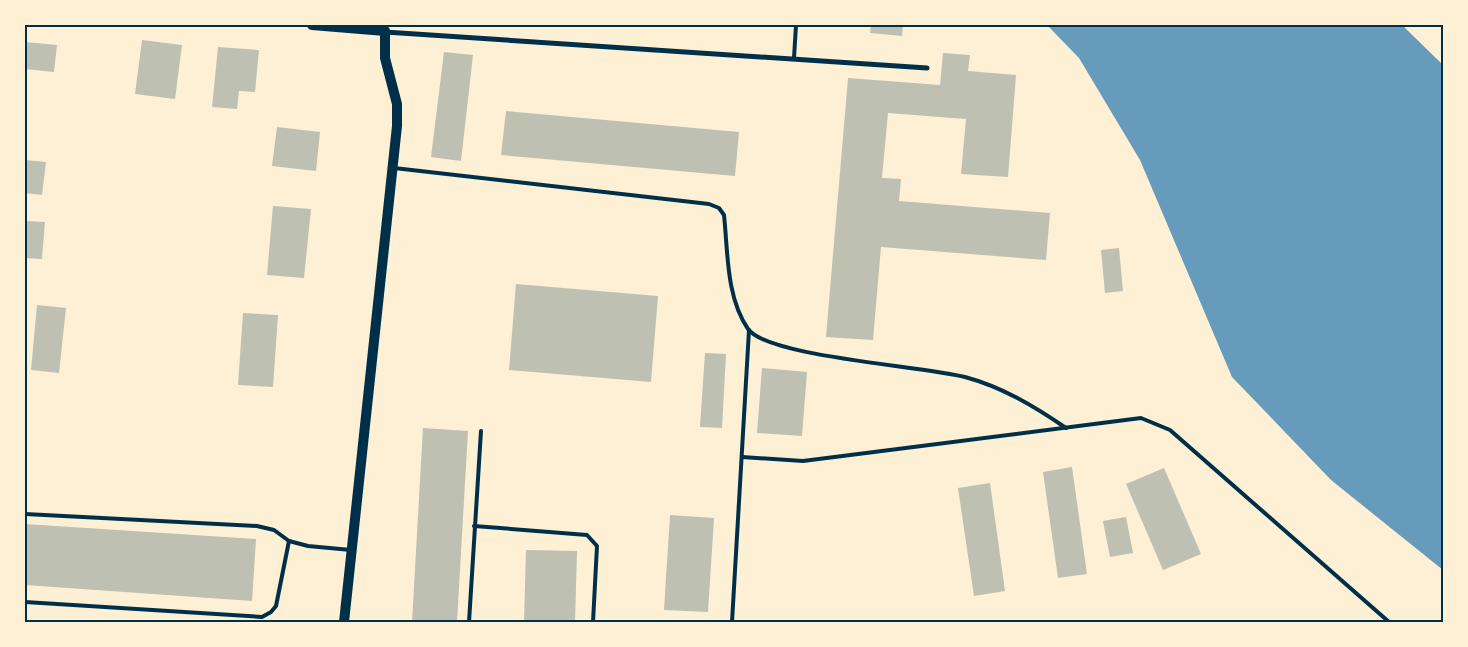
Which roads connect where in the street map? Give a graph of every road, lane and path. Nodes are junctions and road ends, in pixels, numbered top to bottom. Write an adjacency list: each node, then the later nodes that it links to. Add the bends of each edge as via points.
1 (312, 25): 3 (main road)
2 (796, 25): 4 (lane)
3 (385, 32): 4 (street); 6 (main road, via 385,58 397,104)
4 (794, 58): 5 (street)
5 (927, 68)
6 (392, 168): 7 (lane, via 709,204 719,208 724,214 736,307); 14 (main road)
7 (749, 330): 8 (lane, via 776,344 983,382 1022,400); 10 (lane)
8 (1066, 428): 10 (lane, via 803,461); 20 (lane, via 1142,418 1170,430)
9 (481, 431): 12 (lane)
10 (742, 457): 19 (lane)
11 (25, 514): 13 (lane, via 257,526 274,530)
12 (474, 526): 17 (lane); 18 (lane, via 587,535 597,546)
13 (290, 540): 14 (lane, via 308,546); 15 (lane, via 276,606 272,612 262,616)
14 (351, 550): 16 (main road)
15 (25, 602)
16 (344, 622)
17 (468, 622)
18 (593, 622)
19 (732, 622)
20 (1388, 622)

